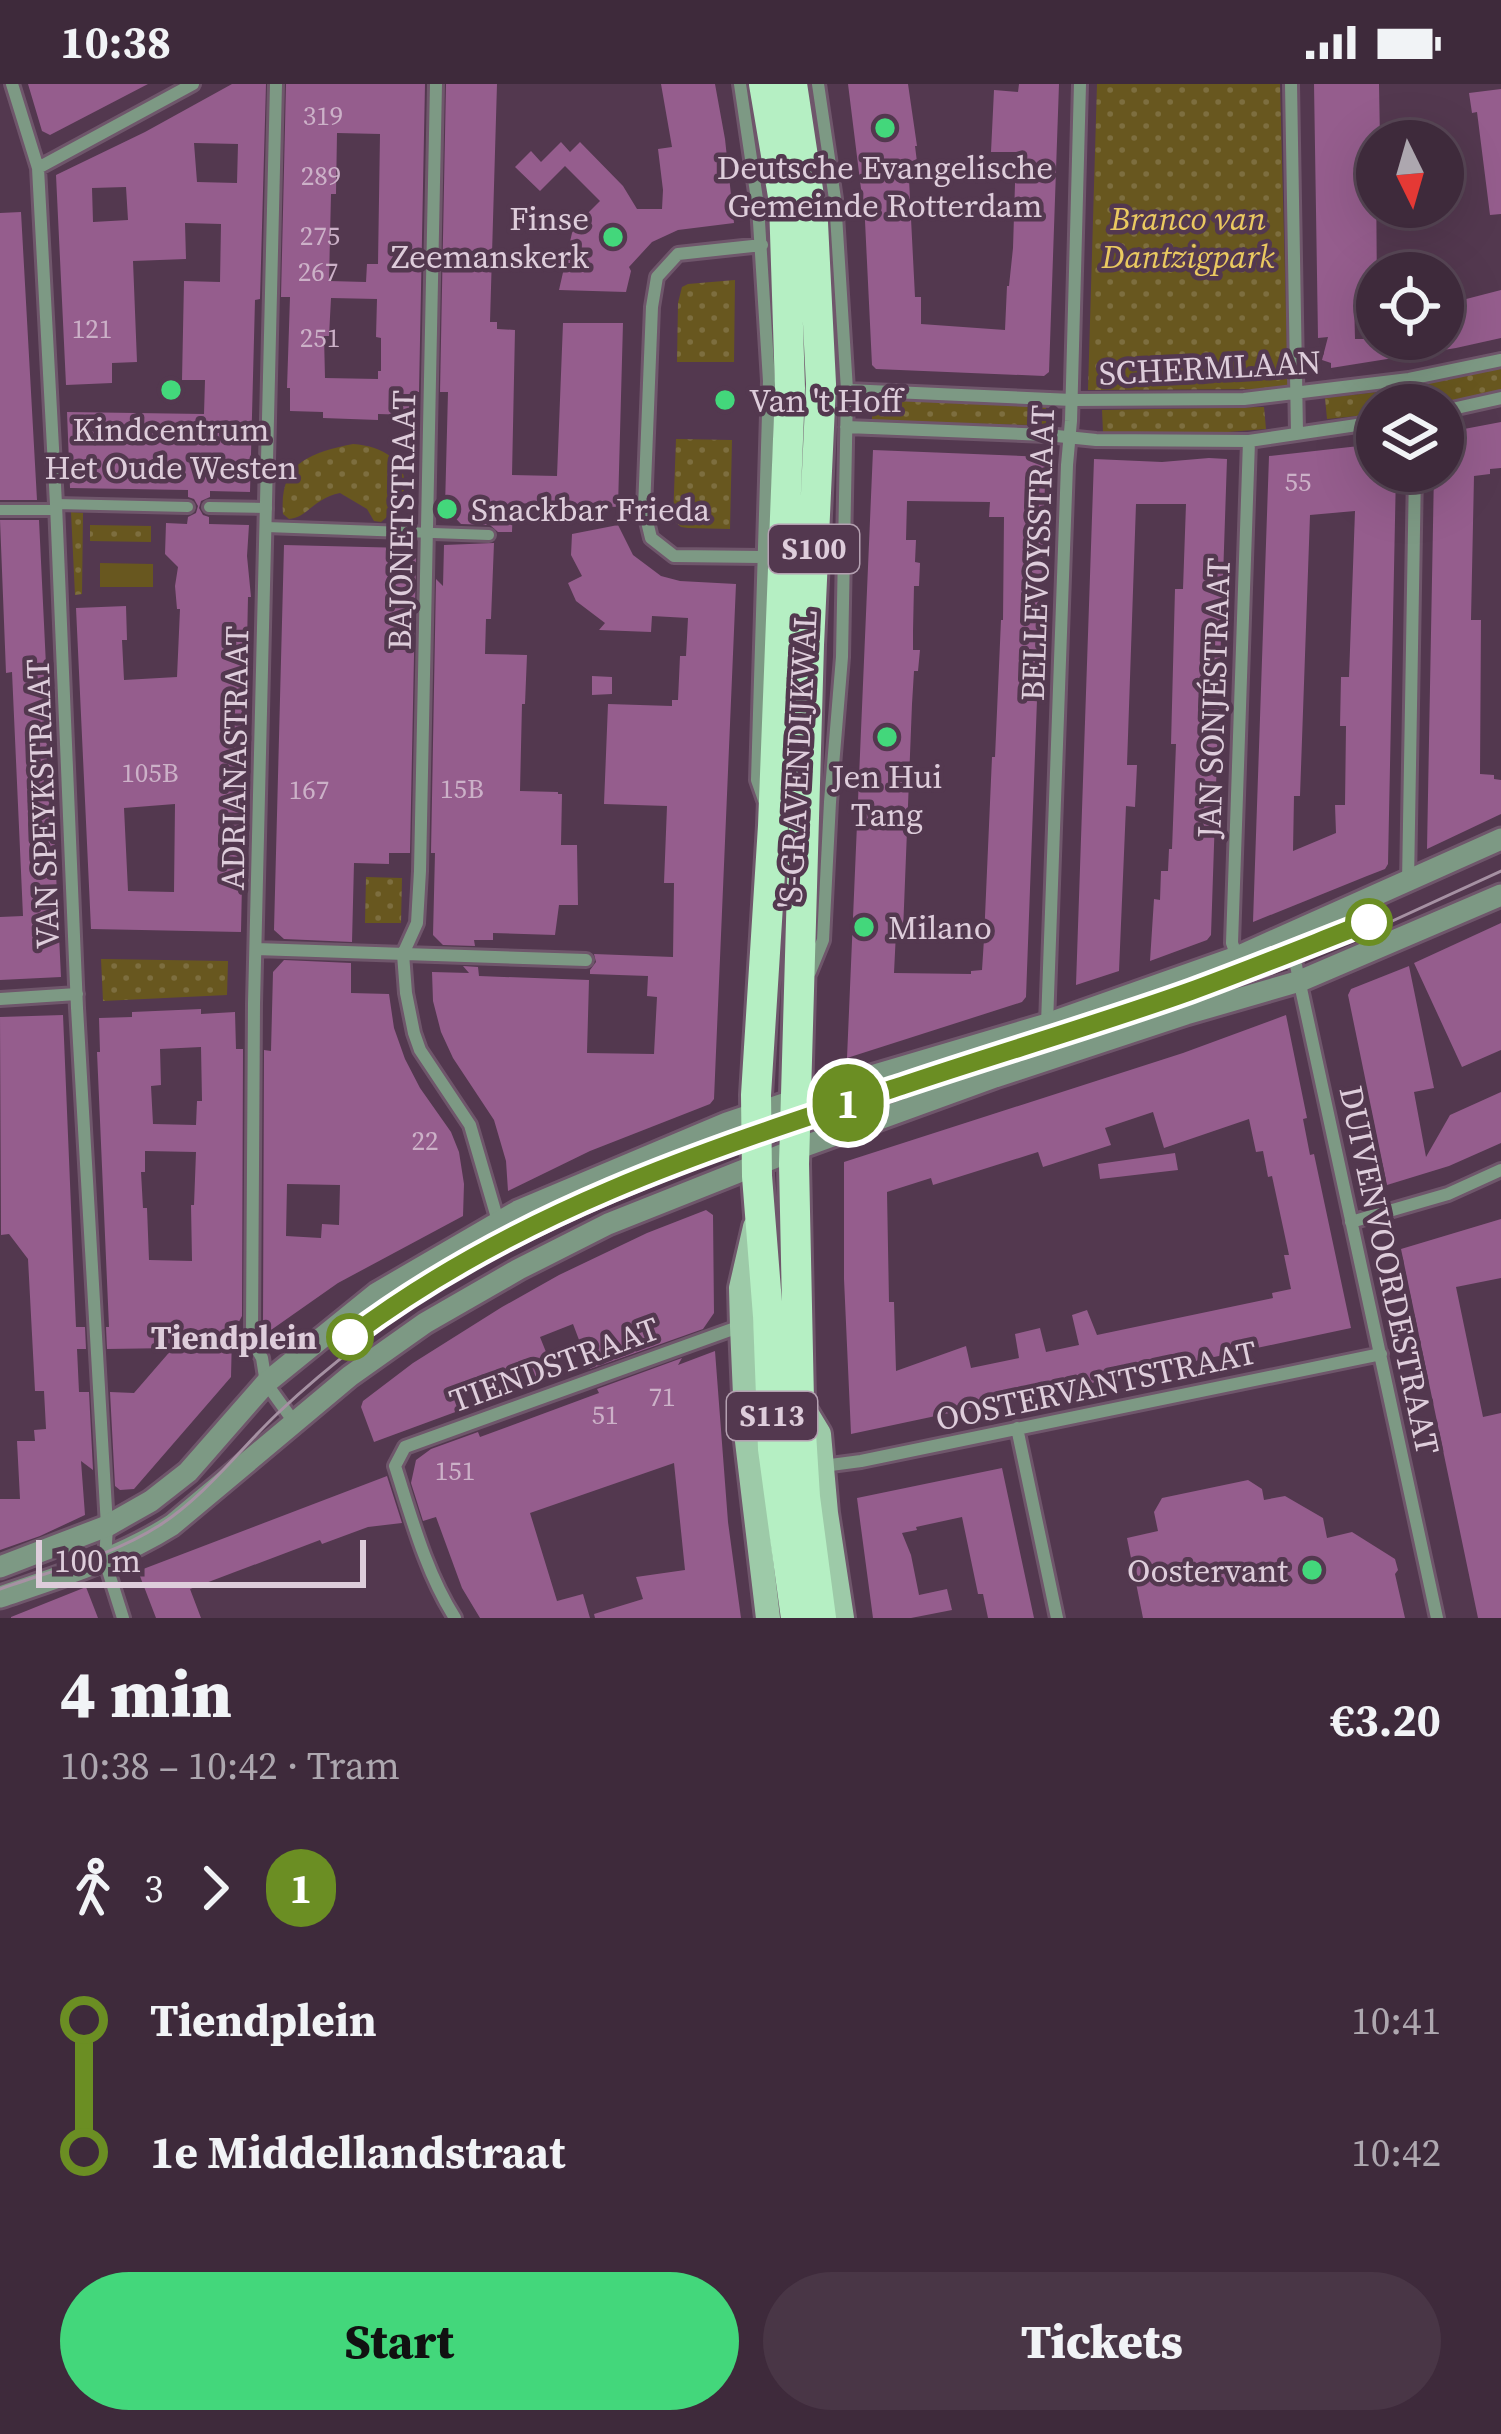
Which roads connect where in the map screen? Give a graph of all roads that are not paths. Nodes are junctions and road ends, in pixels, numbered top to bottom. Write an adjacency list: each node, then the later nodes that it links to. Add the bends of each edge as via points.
1 (12, 84): 11 (street, VAN SPEYKSTRAAT)
2 (193, 84): 11 (street)
3 (276, 84): 28 (street, ADRIANASTRAAT)
4 (436, 84): 31 (street, BAJONETSTRAAT)
5 (740, 84): 12 (street, 'S-GRAVENDIJKWAL)
6 (764, 84): 34 (main road, 'S-GRAVENDIJKWAL / S100, via 784,202 790,388)
7 (792, 84): 46 (main road, 'S-GRAVENDIJKWAL / S100, via 813,223 821,384)
8 (818, 84): 14 (street, 'S-GRAVENDIJKWAL, via 836,199)
9 (1080, 84): 17 (street, BELLEVOYSSTRAAT)
10 (1292, 84): 15 (street)
11 (38, 168): 25 (street, VAN SPEYKSTRAAT)
12 (762, 245): 33 (street, 'S-GRAVENDIJKWAL, via 769,381); 33 (street, via 678,254 657,277 644,509 651,538 674,556)
13 (1501, 360): 15 (street, SCHERMLAAN)
14 (847, 390): 17 (street, SCHERMLAAN); 20 (street, 'S-GRAVENDIJKWAL)
15 (1297, 393): 17 (street, SCHERMLAAN); 21 (street)
16 (1501, 398): 18 (street)
17 (1072, 400): 22 (street, BELLEVOYSSTRAAT)
18 (1464, 406)
19 (1356, 425): 21 (street, SCHERMLAAN)
20 (846, 428): 22 (street, SCHERMLAAN); 46 (street, 'S-GRAVENDIJKWAL, via 842,657 823,940)
21 (1297, 432): 23 (street, SCHERMLAAN)
22 (1069, 438): 23 (street, SCHERMLAAN); 47 (street, BELLEVOYSSTRAAT)
23 (1249, 441): 41 (street, JAN SONJÉSTRAAT)
24 (1415, 492): 36 (street)
25 (56, 507): 26 (street); 29 (street); 44 (street, VAN SPEYKSTRAAT)
26 (188, 507)
27 (209, 507): 28 (street)
28 (267, 508): 30 (street, ADRIANASTRAAT)
29 (0, 510)
30 (266, 527): 31 (street); 39 (street, ADRIANASTRAAT)
31 (428, 532): 32 (street); 40 (street, BAJONETSTRAAT, via 417,923)
32 (489, 535)
33 (762, 557): 34 (street, 'S-GRAVENDIJKWAL, via 757,780)
34 (773, 826): 49 (main road, 'S-GRAVENDIJKWAL / S100)
35 (1501, 839): 36 (street)
36 (1408, 883): 38 (street)
37 (1501, 895): 43 (street)
38 (1289, 933): 41 (street); 43 (street, DUIVENVOORDESTRAAT)
39 (256, 949): 40 (street); 58 (street, ADRIANASTRAAT, via 252,1330)
40 (404, 954): 42 (street); 54 (street, via 420,1050 470,1125)
41 (1237, 957): 47 (street)
42 (586, 960)
43 (1300, 981): 50 (street); 55 (street, DUIVENVOORDESTRAAT)
44 (76, 994): 45 (street); 63 (street, VAN SPEYKSTRAAT)
45 (0, 999)
46 (798, 1003): 48 (main road, 'S-GRAVENDIJKWAL / S100)
47 (1047, 1024): 48 (street)
48 (796, 1100): 49 (street); 50 (main road, 'S-GRAVENDIJKWAL / S100)
49 (756, 1114): 51 (main road, S100); 54 (street)
50 (794, 1150): 51 (street); 59 (main road, S100)
51 (757, 1165): 53 (main road, S100); 61 (street, via 519,1269 424,1323)
52 (1501, 1170): 55 (street)
53 (758, 1213): 56 (main road, S100, via 741,1288); 70 (main road, S113, via 773,1449)
54 (498, 1221): 58 (street, via 377,1292)
55 (1351, 1222): 57 (street, DUIVENVOORDESTRAAT)
56 (742, 1325): 68 (street, TIENDSTRAAT, via 405,1447 395,1466); 69 (main road, S100)
57 (1381, 1354): 60 (street, OOSTERVANTSTRAAT); 74 (street, DUIVENVOORDESTRAAT)
58 (266, 1383): 61 (street, ADRIANASTRAAT); 63 (street, via 188,1472)
59 (799, 1401): 62 (main road, S100, via 819,1434); 71 (main road, S113)
60 (1017, 1428): 62 (street, OOSTERVANTSTRAAT); 73 (street)
61 (285, 1430): 64 (street, via 172,1525)
62 (821, 1466): 72 (main road, S100)
63 (107, 1526): 64 (street, VAN SPEYKSTRAAT); 65 (street)
64 (105, 1561): 66 (street); 67 (street)
65 (0, 1567)
66 (0, 1597)
67 (123, 1618)
68 (455, 1618)
69 (768, 1618)
70 (796, 1618)
71 (821, 1618)
72 (842, 1618)
73 (1057, 1618)
74 (1438, 1618)

